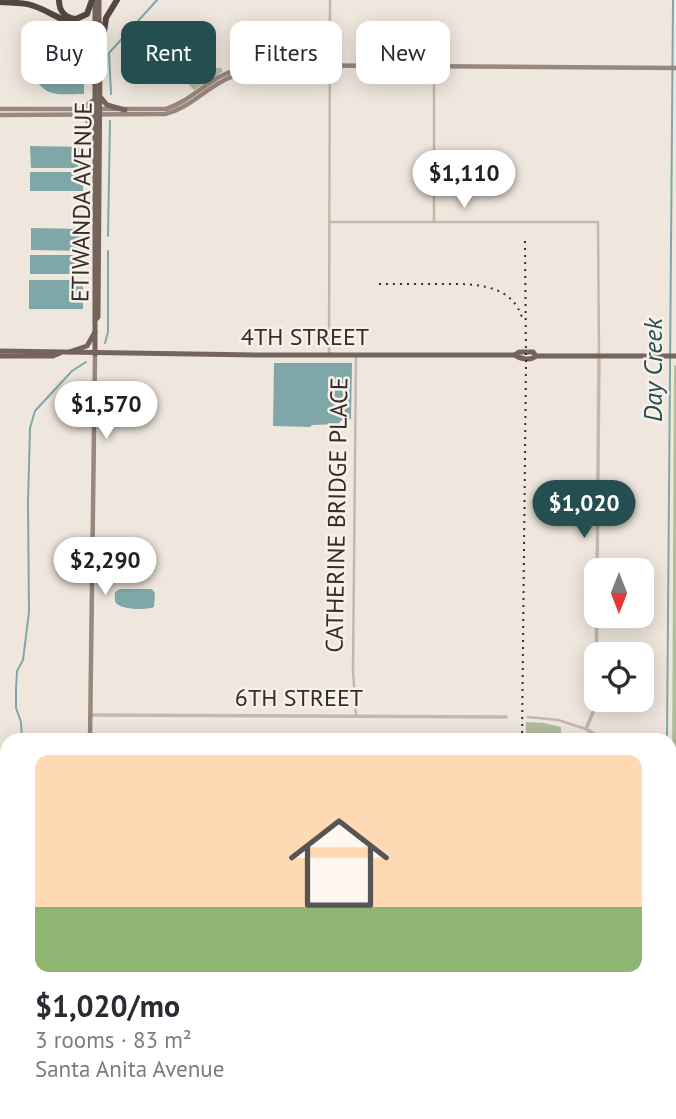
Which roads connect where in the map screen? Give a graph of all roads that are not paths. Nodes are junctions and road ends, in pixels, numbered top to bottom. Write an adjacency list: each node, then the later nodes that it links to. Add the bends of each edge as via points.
1 (59, 0): 2 (highway, via 62,13 76,19 87,14)
2 (95, 0): 7 (main road, ETIWANDA AVENUE)
3 (117, 0): 8 (highway)
4 (330, 0): 9 (street)
5 (0, 2): 6 (highway, via 30,4)
6 (67, 21)
7 (97, 21)
8 (104, 21)
9 (330, 21)
10 (450, 67): 11 (main road)
11 (676, 68)
12 (230, 73): 22 (main road, via 179,104)
13 (230, 77): 26 (main road, via 175,111)
14 (94, 84): 19 (main road, ETIWANDA AVENUE)
15 (101, 84): 18 (main road, ETIWANDA AVENUE)
16 (330, 84): 28 (street)
17 (434, 84): 29 (street)
18 (101, 98): 21 (main road, via 107,105); 24 (main road, ETIWANDA AVENUE)
19 (93, 101): 23 (main road); 24 (main road, ETIWANDA AVENUE)
20 (0, 109): 23 (main road)
21 (125, 110): 22 (main road); 24 (main road)
22 (152, 110): 26 (main road)
23 (82, 112): 24 (main road); 25 (main road); 27 (main road)
24 (97, 112): 26 (main road); 27 (main road, ETIWANDA AVENUE); 30 (main road, ETIWANDA AVENUE)
25 (0, 115)
26 (133, 115)
27 (93, 129): 30 (main road, ETIWANDA AVENUE)
28 (329, 222): 29 (street); 35 (street)
29 (433, 222): 37 (street, via 598,222)
30 (95, 320): 31 (main road, ETIWANDA AVENUE)
31 (95, 332): 33 (main road, via 85,347); 34 (main road, ETIWANDA AVENUE)
32 (0, 354): 33 (main road, 4TH STREET)
33 (63, 354): 34 (main road, 4TH STREET)
34 (94, 354): 35 (main road, 4TH STREET); 39 (main road, ETIWANDA AVENUE)
35 (328, 355): 36 (main road, 4TH STREET)
36 (356, 355): 37 (main road, 4TH STREET, via 533,352 536,356); 40 (street, CATHERINE BRIDGE PLACE)
37 (598, 356): 38 (main road, 4TH STREET); 43 (street, via 596,700)
38 (676, 356)
39 (91, 715): 40 (street, 6TH STREET); 44 (main road, ETIWANDA AVENUE)
40 (356, 716): 41 (street, 6TH STREET)
41 (506, 717)
42 (528, 717): 43 (street)
43 (586, 729): 45 (street)
44 (90, 733)
45 (593, 733)

